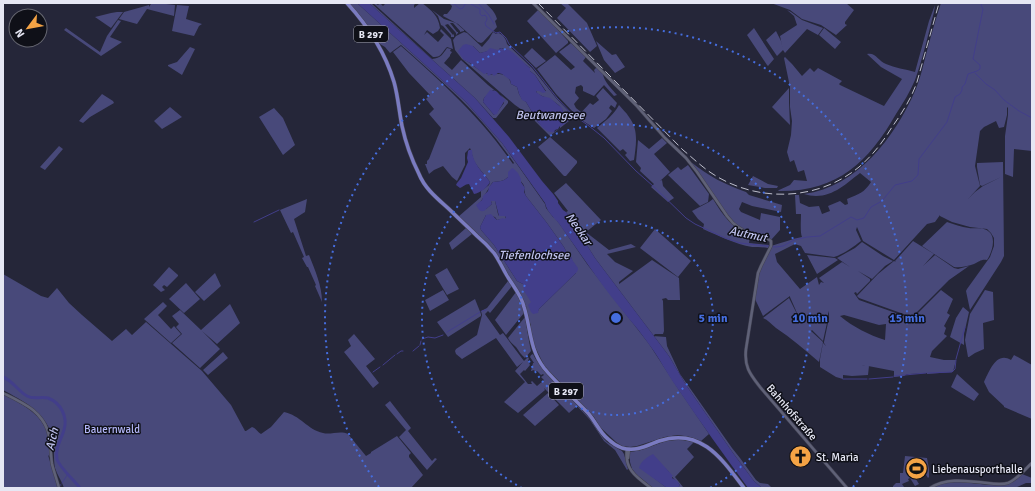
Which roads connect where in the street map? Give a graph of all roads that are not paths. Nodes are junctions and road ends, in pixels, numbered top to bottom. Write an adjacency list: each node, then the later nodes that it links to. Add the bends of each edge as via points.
1 (347, 3): 4 (main road, B 297, via 368,29 387,61 395,85 403,130 422,181 432,194 495,255 522,300 531,342 539,361 589,414 610,442)
2 (533, 3): 12 (street, Bahnhofstraße, via 686,158 726,216 751,235 770,240 771,246 758,274 745,357 747,368)
3 (3, 392): 9 (street, via 32,410 44,424 50,440 53,469)
4 (619, 447): 5 (main road, B 297); 6 (street)
5 (628, 449): 6 (street); 7 (street); 11 (main road, B 297, via 670,439 684,438 695,441 718,454)
6 (626, 456): 7 (street)
7 (627, 461): 10 (street, via 633,474)
8 (1032, 463): 13 (street, via 1006,484 958,480 943,482)
9 (59, 488)
10 (651, 488)
11 (744, 488)
12 (847, 488)
13 (930, 488)

